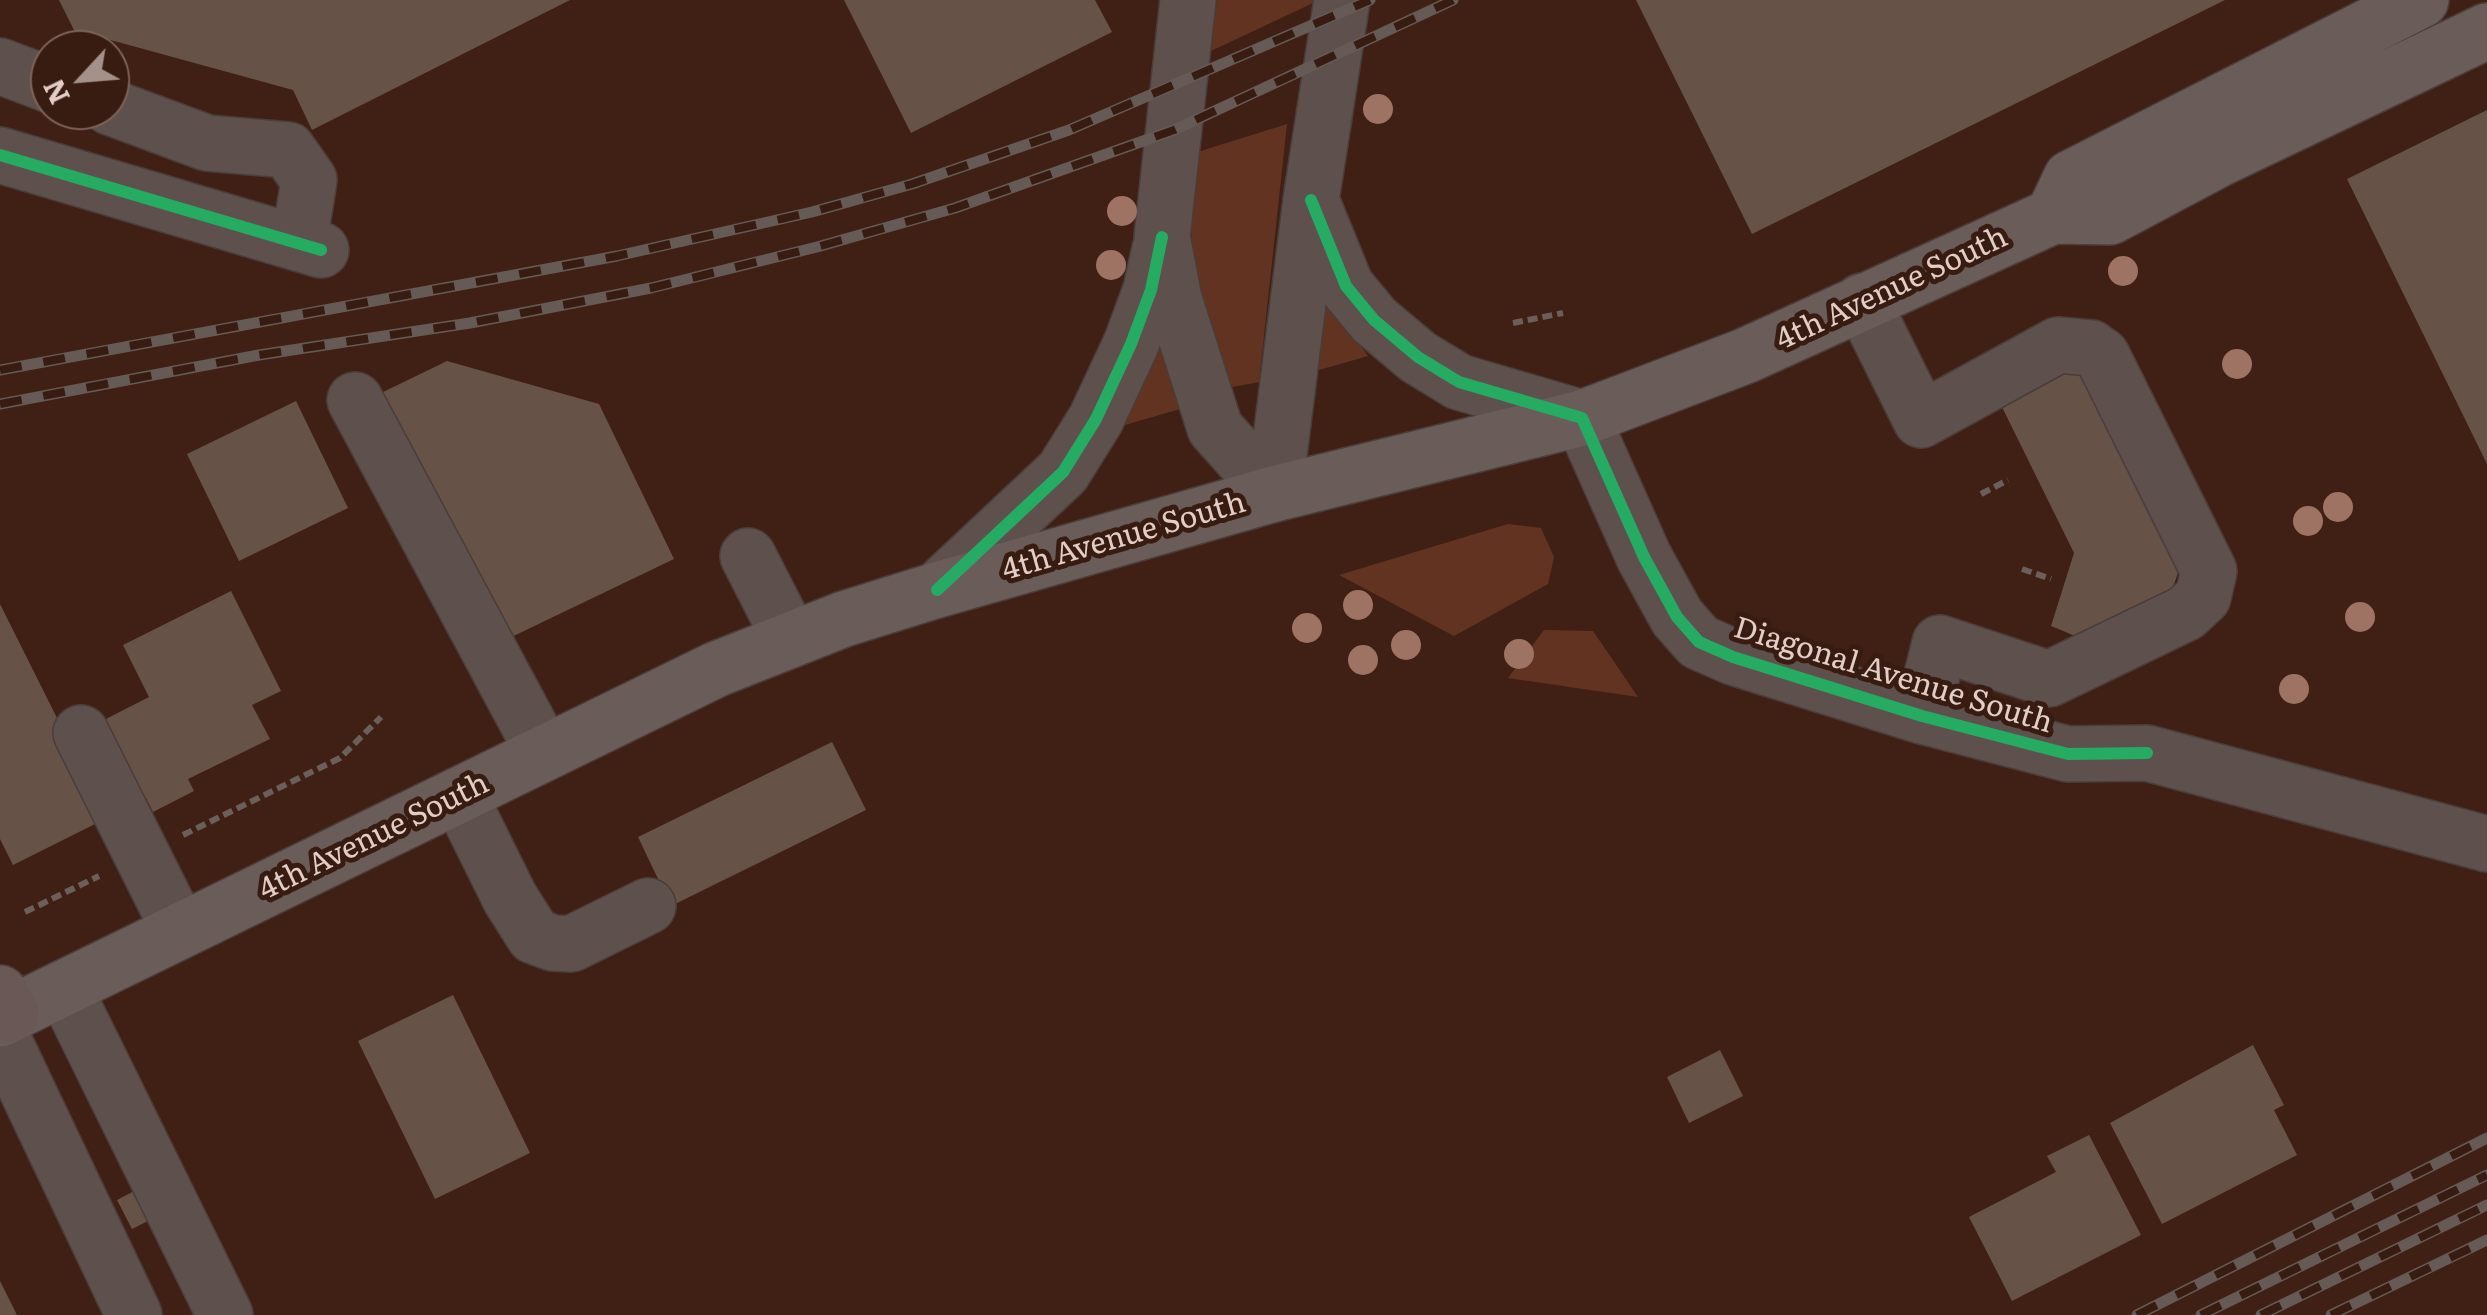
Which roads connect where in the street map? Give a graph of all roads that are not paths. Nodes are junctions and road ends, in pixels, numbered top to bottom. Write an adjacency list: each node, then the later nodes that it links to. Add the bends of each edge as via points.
1 (1342, 0): 10 (street)
2 (1174, 2): 12 (street)
3 (2418, 2): 9 (main road, via 2404,37 2228,132); 11 (main road, via 2072,178)
4 (2487, 32): 9 (main road, 4th Avenue South)
5 (0, 66): 6 (street)
6 (30, 77)
7 (130, 114): 8 (street, via 207,142 288,150 309,180 310,246)
8 (0, 155)
9 (2221, 158): 11 (main road, 4th Avenue South, via 2110,218)
10 (1312, 200): 15 (street, via 1346,286 1418,357 1459,382); 16 (street)
11 (2052, 216): 13 (main road, 4th Avenue South)
12 (1162, 237): 16 (street, via 1215,428); 18 (street, via 1131,344 1063,472)
13 (1862, 302): 15 (main road, 4th Avenue South); 20 (street, via 1921,420 2058,346 2091,348 2102,356 2209,571 2203,597 2186,613 2049,679 1940,643)
14 (355, 400): 22 (street)
15 (1582, 418): 16 (main road, 4th Avenue South); 20 (street, Diagonal Avenue South, via 1644,556 1676,617 1699,642)
16 (1274, 494): 18 (main road, 4th Avenue South)
17 (748, 556): 19 (street)
18 (937, 590): 19 (main road, 4th Avenue South)
19 (791, 640): 22 (main road, 4th Avenue South)
20 (1922, 716): 24 (street, Diagonal Avenue South, via 2068,754 2147,752)
21 (81, 733): 26 (street)
22 (544, 753): 23 (main road, 4th Avenue South)
23 (459, 795): 25 (street, via 534,936 570,944); 26 (main road, 4th Avenue South)
24 (2487, 844)
25 (648, 906)
26 (180, 932): 27 (main road, 4th Avenue South)
27 (64, 988): 28 (main road, 4th Avenue South); 30 (street)
28 (3, 1015): 29 (street)
29 (134, 1315)
30 (225, 1315)

